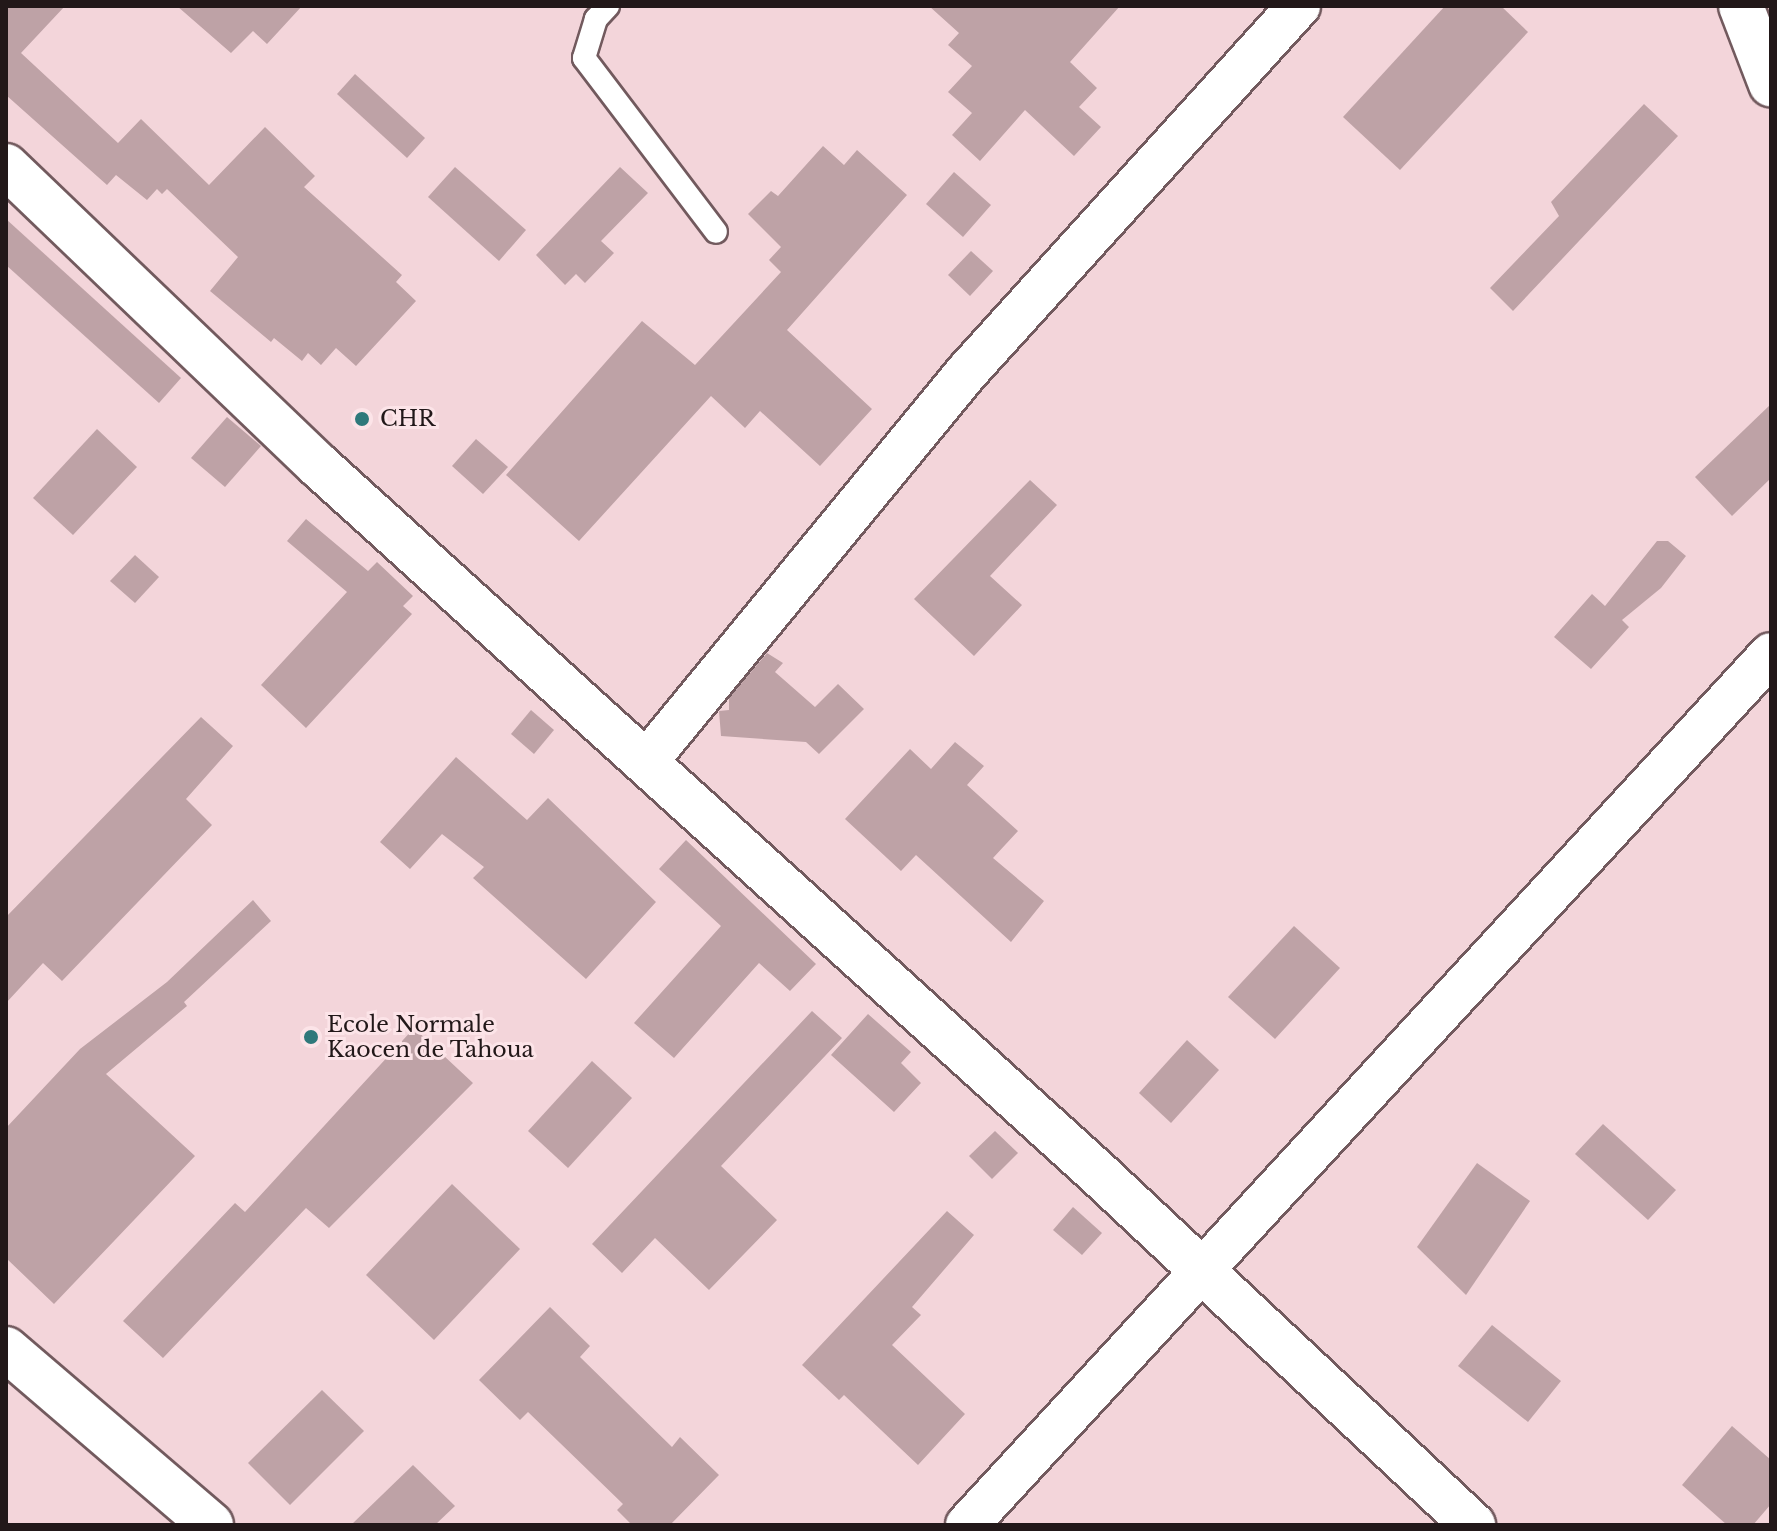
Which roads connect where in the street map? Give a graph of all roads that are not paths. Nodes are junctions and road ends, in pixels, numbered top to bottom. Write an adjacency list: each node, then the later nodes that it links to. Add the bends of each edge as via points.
1 (1299, 6): 8 (street, via 966,373)
2 (1741, 6): 4 (street)
3 (602, 10): 6 (lane, via 584,58)
4 (1771, 84)
5 (6, 166): 8 (street, via 318,465)
6 (716, 232)
7 (1771, 654): 9 (street)
8 (646, 762): 9 (street)
9 (1201, 1272): 14 (street); 15 (street)
10 (6, 1349): 13 (street)
11 (6, 1385): 12 (street)
12 (168, 1525)
13 (211, 1525)
14 (967, 1525)
15 (1473, 1525)

